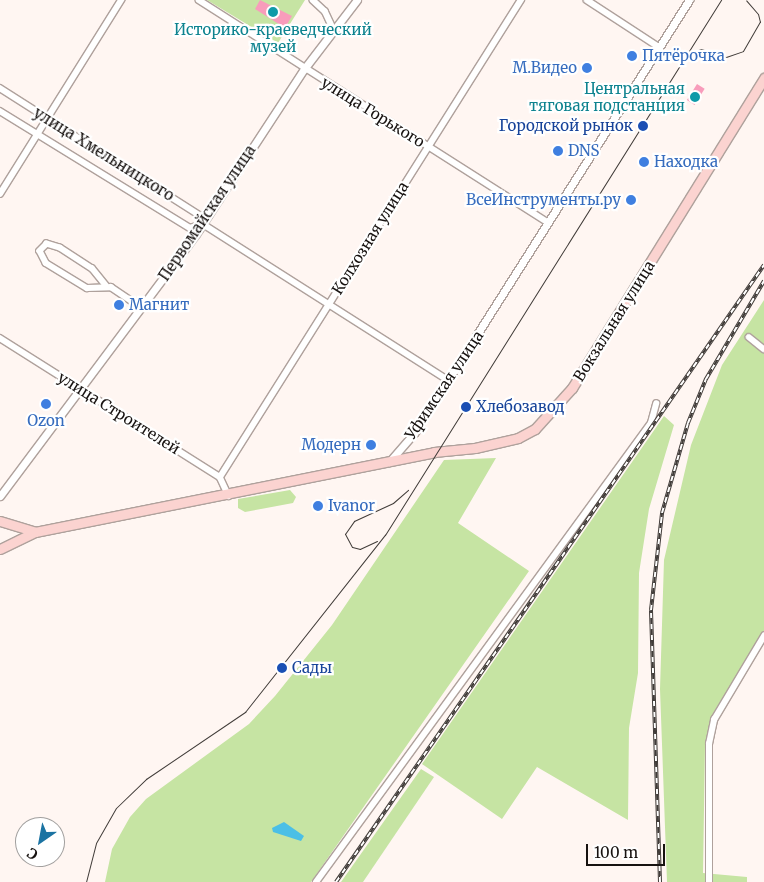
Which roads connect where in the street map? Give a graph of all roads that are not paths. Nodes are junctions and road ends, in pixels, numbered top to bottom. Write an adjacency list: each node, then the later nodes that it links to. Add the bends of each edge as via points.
1 (121, 0): 14 (street)
2 (199, 0): 10 (street, улица Горького)
3 (313, 0): 8 (street, via 324,11)
4 (357, 0): 8 (street, Первомайская улица)
5 (521, 0): 16 (street, Колхозная улица)
6 (587, 0): 9 (street)
7 (689, 0): 9 (street, Уфимская улица)
8 (334, 30): 10 (street, Первомайская улица)
9 (659, 47): 18 (street, Уфимская улица)
10 (304, 69): 16 (street, улица Горького); 19 (street, Первомайская улица)
11 (764, 78): 29 (main road, Вокзальная улица, via 558,408 540,425 518,438)
12 (0, 88): 14 (street, улица Хмельницкого)
13 (0, 111): 15 (street, улица Хмельницкого)
14 (48, 119): 15 (street); 19 (street, улица Хмельницкого, via 199,214)
15 (38, 133): 17 (street); 19 (street, улица Хмельницкого, via 190,228)
16 (428, 146): 18 (street, улица Горького); 21 (street, Колхозная улица)
17 (0, 194)
18 (548, 222): 26 (street, Уфимская улица)
19 (202, 224): 21 (street, улица Хмельницкого); 22 (street, Первомайская улица)
20 (106, 286): 20 (street, via 87,288 46,263 40,251 47,244 60,248 92,269); 22 (street)
21 (328, 304): 26 (street, улица Хмельницкого); 30 (street, Колхозная улица)
22 (142, 308): 27 (street, Первомайская улица)
23 (749, 337): 25 (street)
24 (0, 338): 27 (street, улица Строителей)
25 (764, 348)
26 (448, 380): 29 (street, Уфимская улица, via 415,432)
27 (81, 388): 30 (street, улица Строителей); 31 (street, Первомайская улица)
28 (656, 404): 37 (street, via 651,423)
29 (389, 463): 32 (main road)
30 (220, 477): 32 (street)
31 (0, 496)
32 (229, 496): 34 (main road)
33 (0, 521): 34 (main road)
34 (35, 532): 35 (main road)
35 (0, 549)
36 (764, 636): 38 (street, via 724,699 709,744)
37 (316, 882)
38 (709, 882)

